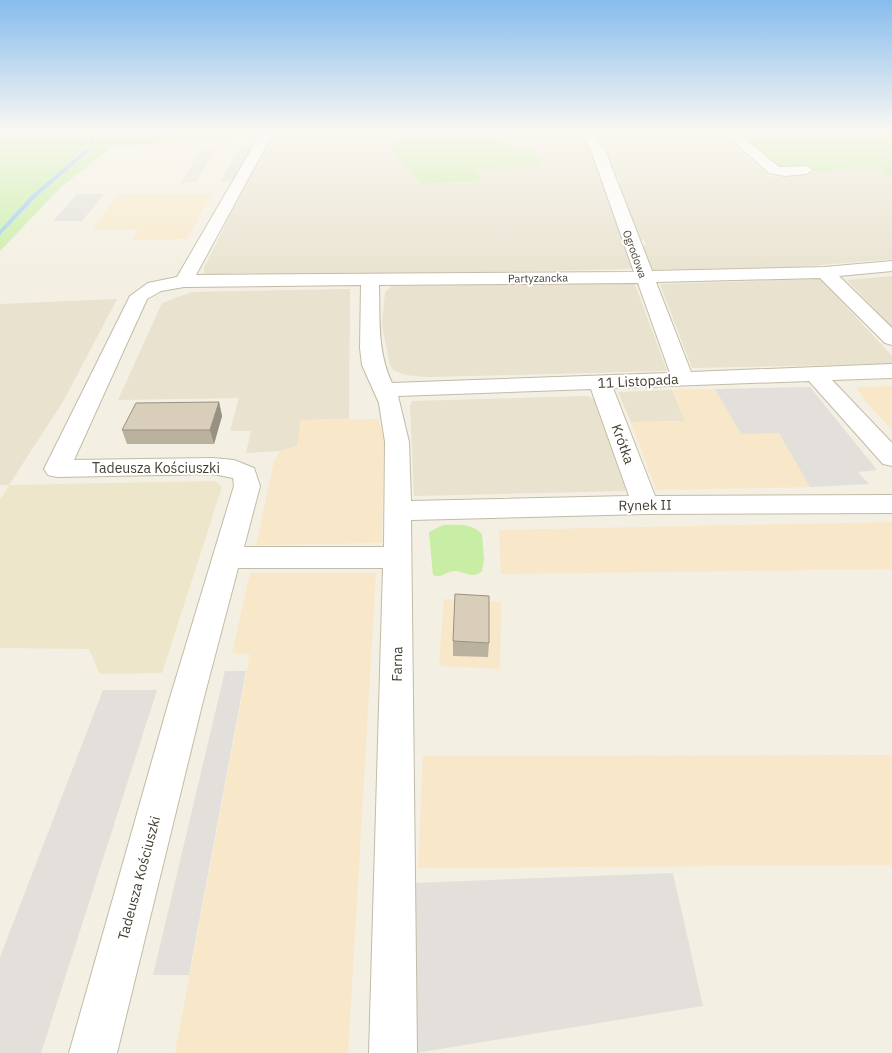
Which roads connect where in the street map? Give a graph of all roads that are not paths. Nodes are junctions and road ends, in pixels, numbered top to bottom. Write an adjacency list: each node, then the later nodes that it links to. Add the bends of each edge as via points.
1 (240, 180): 7 (street)
2 (609, 180): 5 (street, Ogrodowa)
3 (892, 266): 4 (street, Partyzancka)
4 (825, 272): 5 (street, Partyzancka); 8 (street)
5 (643, 277): 6 (street, Partyzancka); 11 (street, Ogrodowa)
6 (370, 280): 7 (street, Partyzancka); 13 (street, Farna, via 370,348 373,365)
7 (184, 281): 18 (street, Tadeusza Kościuszki, via 155,287 139,296 57,469 234,468 245,474 247,486)
8 (892, 339)
9 (892, 370): 10 (street, 11 Listopada)
10 (814, 373): 11 (street, 11 Listopada); 14 (street)
11 (683, 379): 12 (street, 11 Listopada)
12 (600, 383): 13 (street, 11 Listopada); 16 (street, Krótka)
13 (384, 390): 17 (street, Farna, via 395,421)
14 (892, 458)
15 (892, 504): 16 (street, Rynek II)
16 (645, 505): 17 (street, Rynek II)
17 (398, 511): 19 (street, Farna)
18 (228, 556): 19 (street); 20 (street, Tadeusza Kościuszki, via 186,701)
19 (398, 558): 21 (street, Farna)
20 (93, 1053)
21 (393, 1053)

